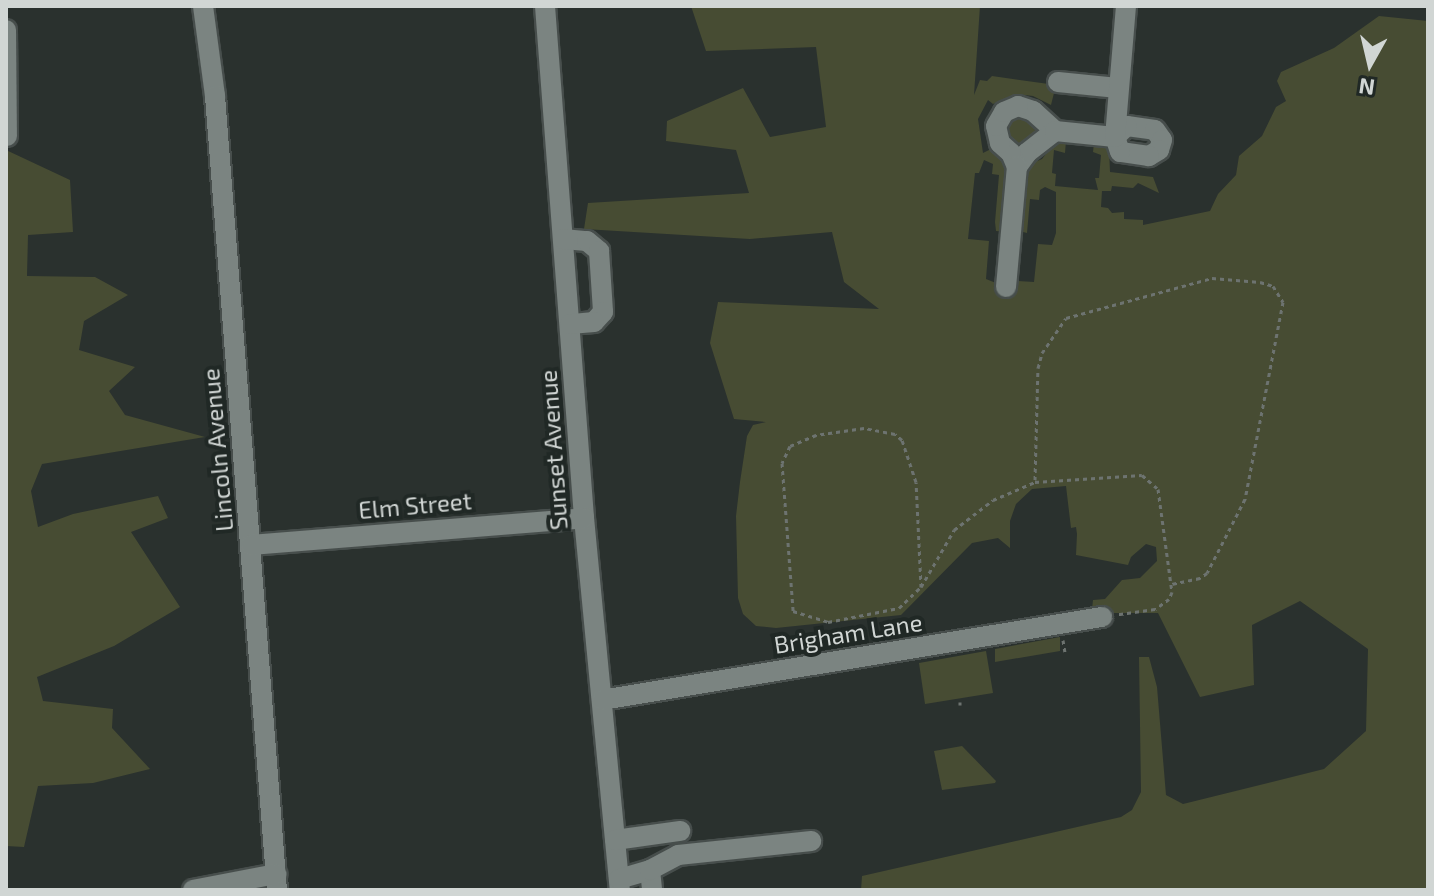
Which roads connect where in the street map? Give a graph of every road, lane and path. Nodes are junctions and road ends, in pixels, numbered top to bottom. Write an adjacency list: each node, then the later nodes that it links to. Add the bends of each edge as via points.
1 (203, 6): 15 (street, Lincoln Avenue)
2 (545, 6): 10 (street, Sunset Avenue)
3 (1126, 6): 6 (street)
4 (6, 30): 8 (street)
5 (1058, 82): 6 (street)
6 (1118, 88): 7 (street, via 1115,137)
7 (1055, 131): 9 (street); 9 (street, via 1026,108 1004,112 996,134)
8 (7, 136)
9 (1017, 167): 11 (street)
10 (563, 239): 12 (street, Sunset Avenue); 12 (street, via 587,241 599,251 603,312 594,322)
11 (1006, 287)
12 (570, 324): 14 (street, Sunset Avenue)
13 (1035, 482): 16 (path, via 1128,474 1152,481 1160,502); 16 (path, via 1038,368 1066,318 1212,278 1273,286 1283,302 1245,499 1207,573); 17 (path, via 968,517 954,530)
14 (584, 518): 15 (street, Elm Street); 21 (street, Sunset Avenue)
15 (251, 545): 26 (street, Lincoln Avenue)
16 (1171, 584): 18 (path, via 1162,606)
17 (921, 587): 17 (path, via 899,608 880,614 828,622 793,611 782,463 790,446 816,435 864,428 902,440 916,482)
18 (1102, 617): 21 (street, Brigham Lane)
19 (1062, 635): 20 (path)
20 (1065, 652)
21 (602, 700): 23 (street, Sunset Avenue)
22 (680, 831): 23 (street)
23 (615, 840): 27 (street, Sunset Avenue)
24 (811, 841): 25 (street, via 678,855)
25 (651, 880): 27 (street)
26 (277, 882): 28 (street)
27 (619, 885)
28 (193, 890)

